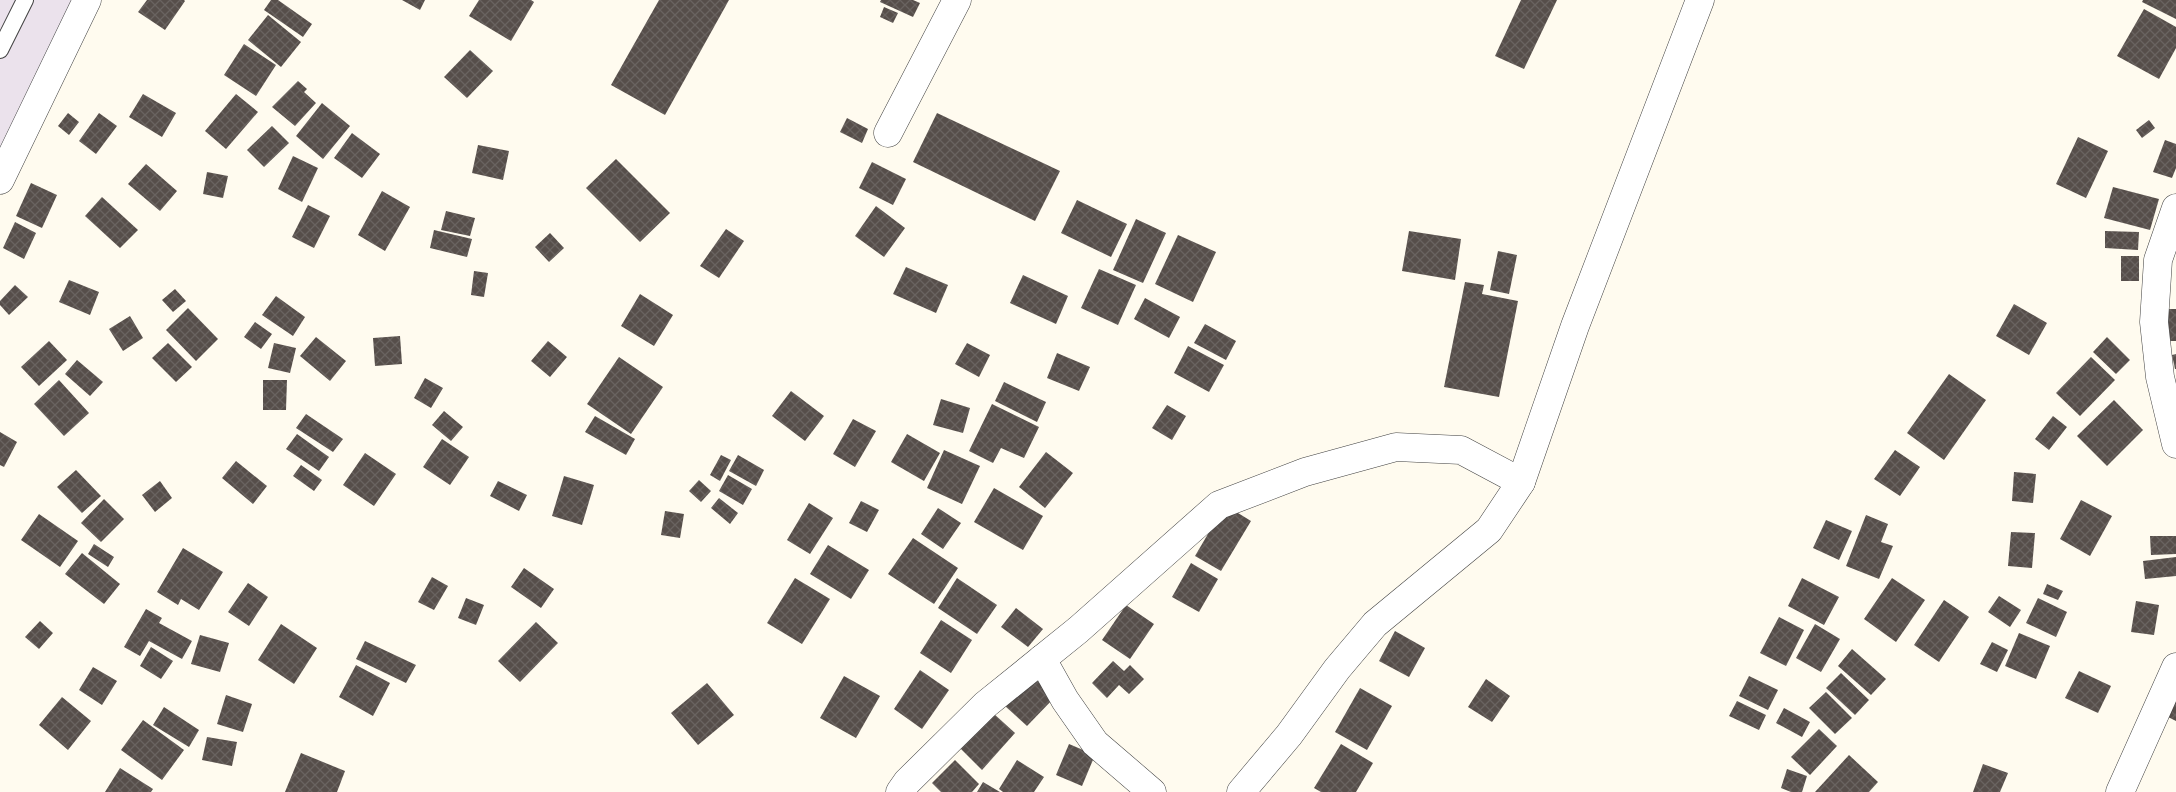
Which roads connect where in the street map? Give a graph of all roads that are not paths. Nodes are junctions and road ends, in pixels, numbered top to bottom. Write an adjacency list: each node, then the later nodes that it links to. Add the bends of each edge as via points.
1 (25, 0): 5 (lane)
2 (87, 0): 7 (street)
3 (957, 0): 6 (street)
4 (1700, 0): 10 (street, via 1575,326)
5 (0, 50)
6 (888, 133)
7 (0, 180)
8 (2176, 208): 9 (street, via 2158,260 2154,322 2160,377)
9 (2176, 444)
10 (1521, 482): 11 (street, via 1461,450 1396,448 1305,472 1218,505); 15 (street, via 1489,530 1375,624)
11 (1042, 658): 13 (street, via 985,706); 14 (street, via 1065,700 1095,743)
12 (2176, 667): 16 (street)
13 (900, 792)
14 (1152, 792)
15 (1241, 792)
16 (2120, 792)

